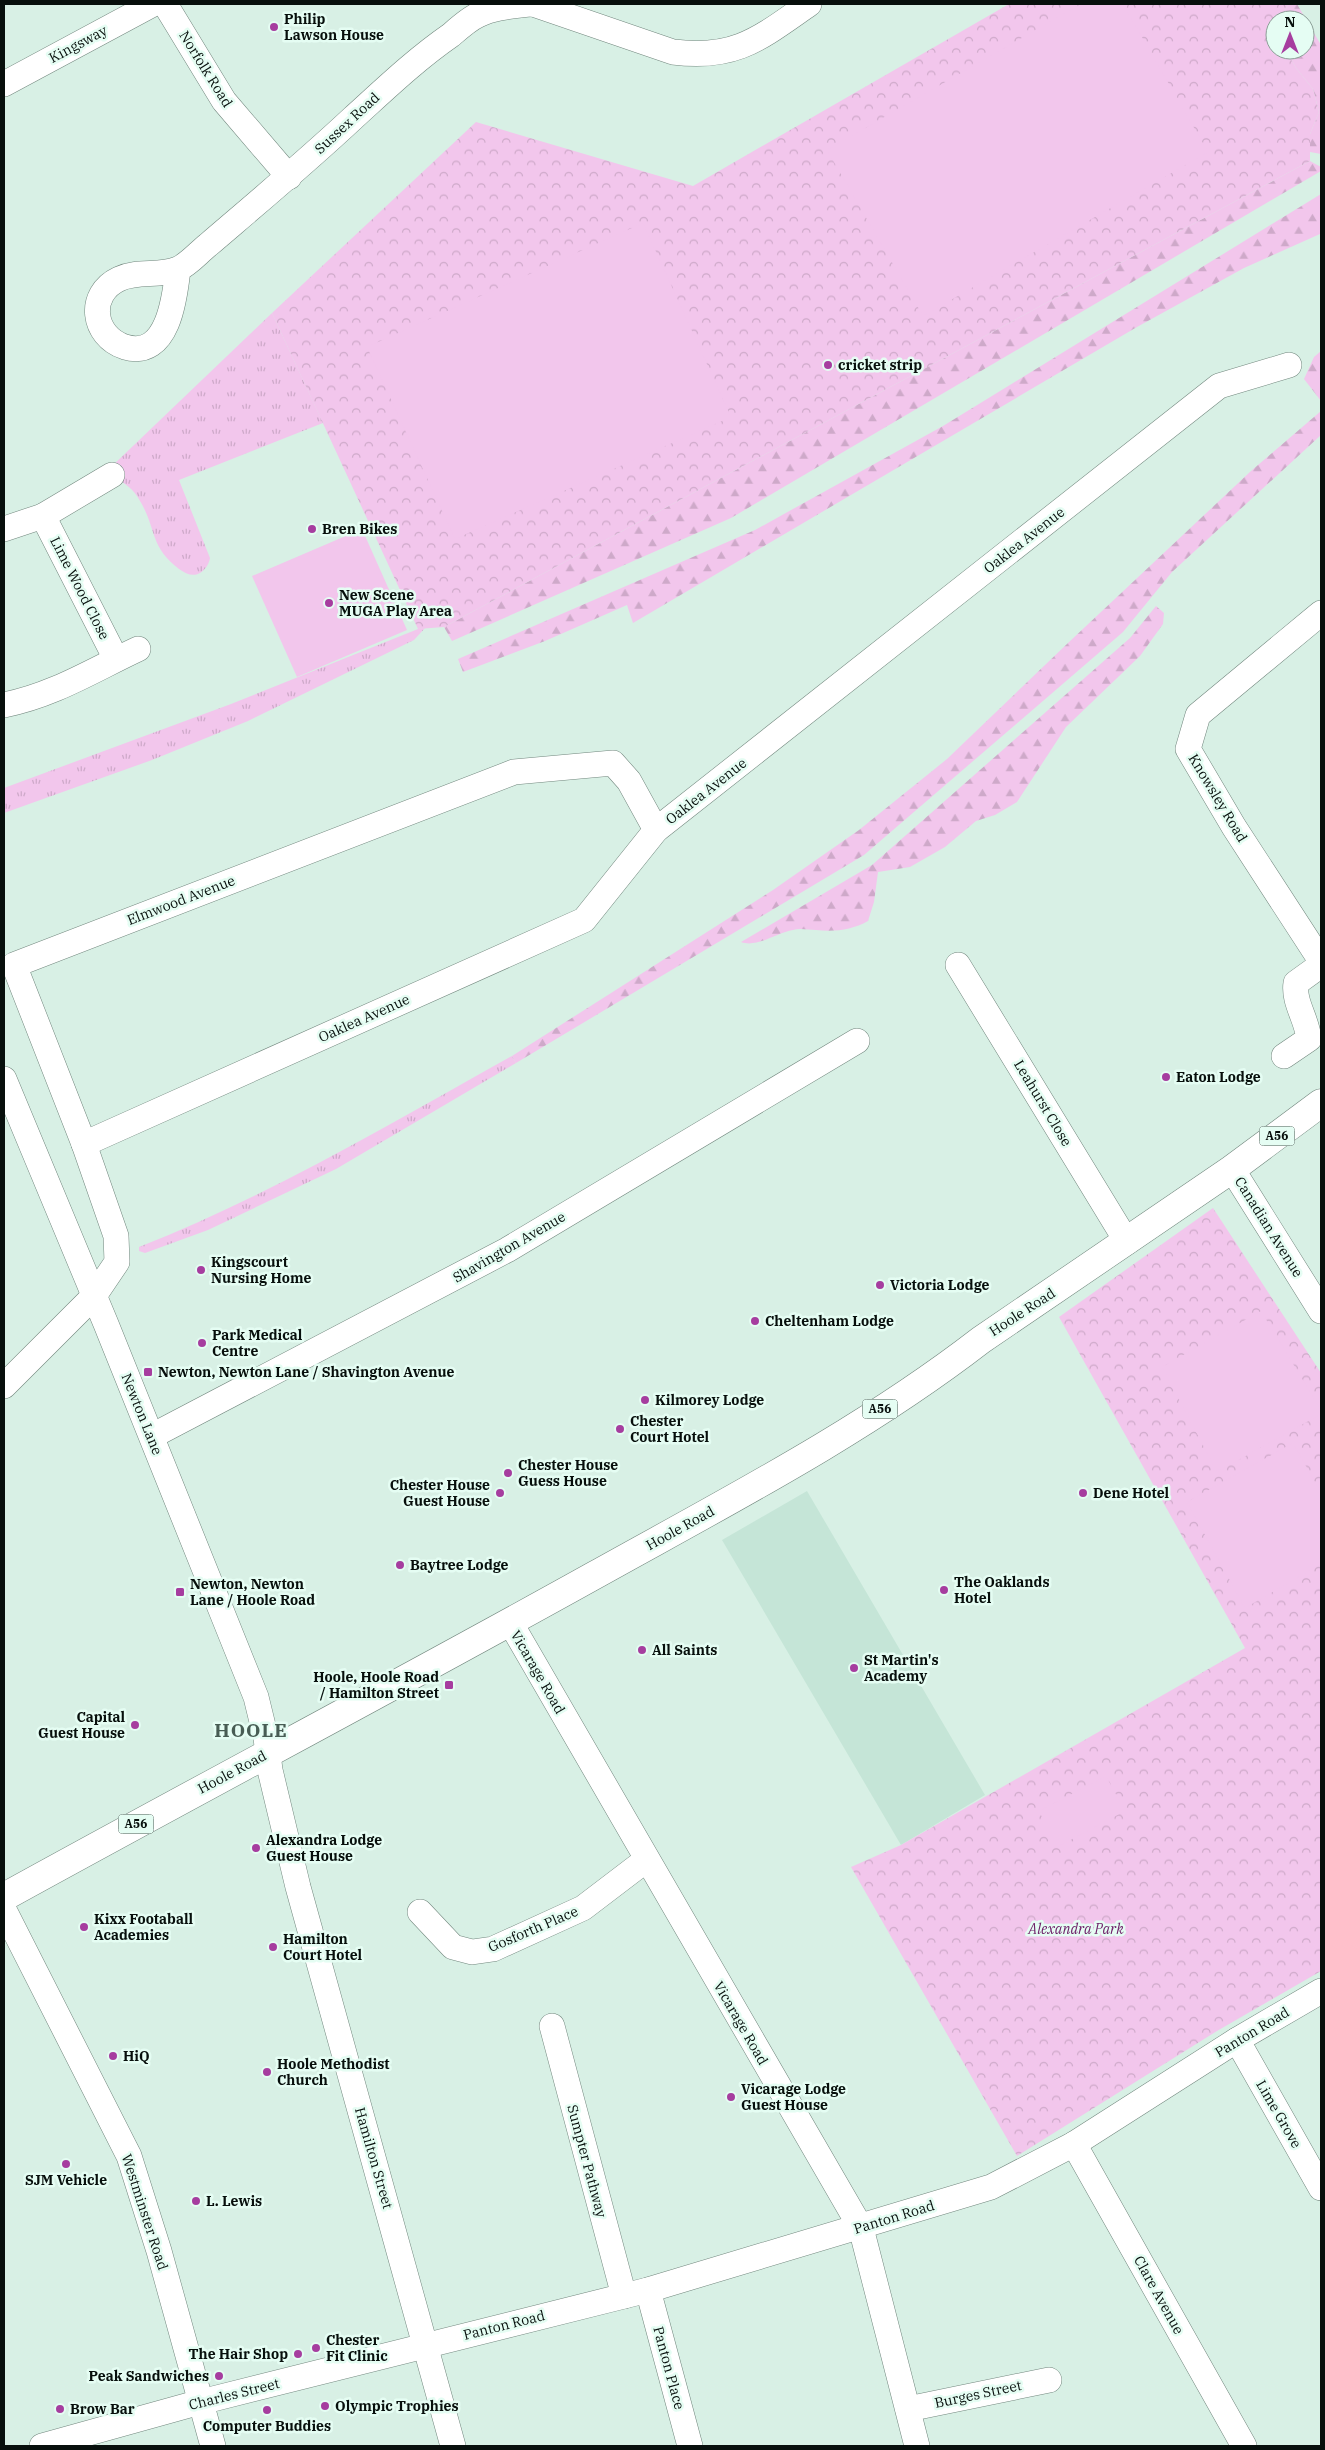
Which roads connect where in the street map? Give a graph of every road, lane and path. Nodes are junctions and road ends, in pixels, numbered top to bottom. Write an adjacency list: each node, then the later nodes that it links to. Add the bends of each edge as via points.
1 (153, 4): 5 (street, Kingsway)
2 (165, 4): 6 (street, Norfolk Road, via 224,102)
3 (532, 4): 4 (street, Sussex Road, via 673,52 696,55 724,52 754,42); 6 (street, Sussex Road, via 478,15 418,57)
4 (809, 4)
5 (4, 84)
6 (289, 177): 7 (street, Sussex Road)
7 (178, 269)
8 (1290, 365): 14 (street, Oaklea Avenue, via 1219,386)
9 (112, 475): 10 (street)
10 (43, 516): 11 (street); 13 (street, Lime Wood Close, via 127,654 73,683 23,701)
11 (4, 529)
12 (1321, 613): 15 (street, Knowsley Road, via 1198,715 1188,749)
13 (4, 704)
14 (656, 830): 21 (street, Oaklea Avenue, via 584,920); 21 (street, Elmwood Avenue, via 629,781 613,764 514,772 14,964)
15 (1321, 963): 18 (street, via 1296,982 1294,994 1308,1025 1309,1039)
16 (958, 965): 23 (street, Leahurst Close)
17 (857, 1041): 27 (street, Shavington Avenue, via 507,1250)
18 (1284, 1056)
19 (4, 1079): 24 (street, Newton Lane)
20 (1321, 1103): 22 (highway, Hoole Road / A56)
21 (84, 1144): 24 (street, Elmwood Avenue, via 116,1236 117,1250 117,1262)
22 (1232, 1169): 23 (highway, Hoole Road / A56); 25 (street, Canadian Avenue)
23 (1127, 1242): 28 (highway, Hoole Road / A56, via 863,1420 740,1494)
24 (94, 1296): 26 (street, Elmwood Avenue); 27 (street, Newton Lane)
25 (1321, 1311)
26 (4, 1386)
27 (152, 1436): 29 (street, Newton Lane, via 256,1697)
28 (510, 1622): 29 (highway, Hoole Road / A56); 30 (street, Vicarage Road)
29 (268, 1753): 31 (highway, Hoole Road / A56); 42 (street, Hamilton Street, via 298,1888)
30 (646, 1860): 33 (street, Gosforth Place, via 583,1908 493,1950 472,1952 453,1947); 39 (street, Vicarage Road)
31 (4, 1897)
32 (4, 1910): 44 (street, Westminster Road, via 129,2156)
33 (420, 1912)
34 (1321, 1991): 36 (street, Panton Road)
35 (552, 2026): 41 (street, Sumpter Pathway)
36 (1237, 2040): 37 (street, Panton Road); 38 (street, Lime Grove)
37 (1074, 2144): 39 (street, Panton Road, via 991,2187); 51 (street, Clare Avenue)
38 (1321, 2188)
39 (861, 2228): 40 (street, Panton Road); 45 (street, Vicarage Road)
40 (648, 2290): 41 (street, Panton Road); 49 (street, Panton Place)
41 (624, 2296): 42 (street, Panton Road)
42 (426, 2345): 44 (street, Charles Street); 48 (street, Hamilton Street)
43 (1049, 2380): 45 (street, Burges Street)
44 (201, 2402): 46 (street, Charles Street); 47 (street, Westminster Road)
45 (908, 2409): 50 (street, Vicarage Road)
46 (42, 2446)
47 (213, 2446)
48 (453, 2446)
49 (690, 2446)
50 (917, 2446)
51 (1244, 2446)

